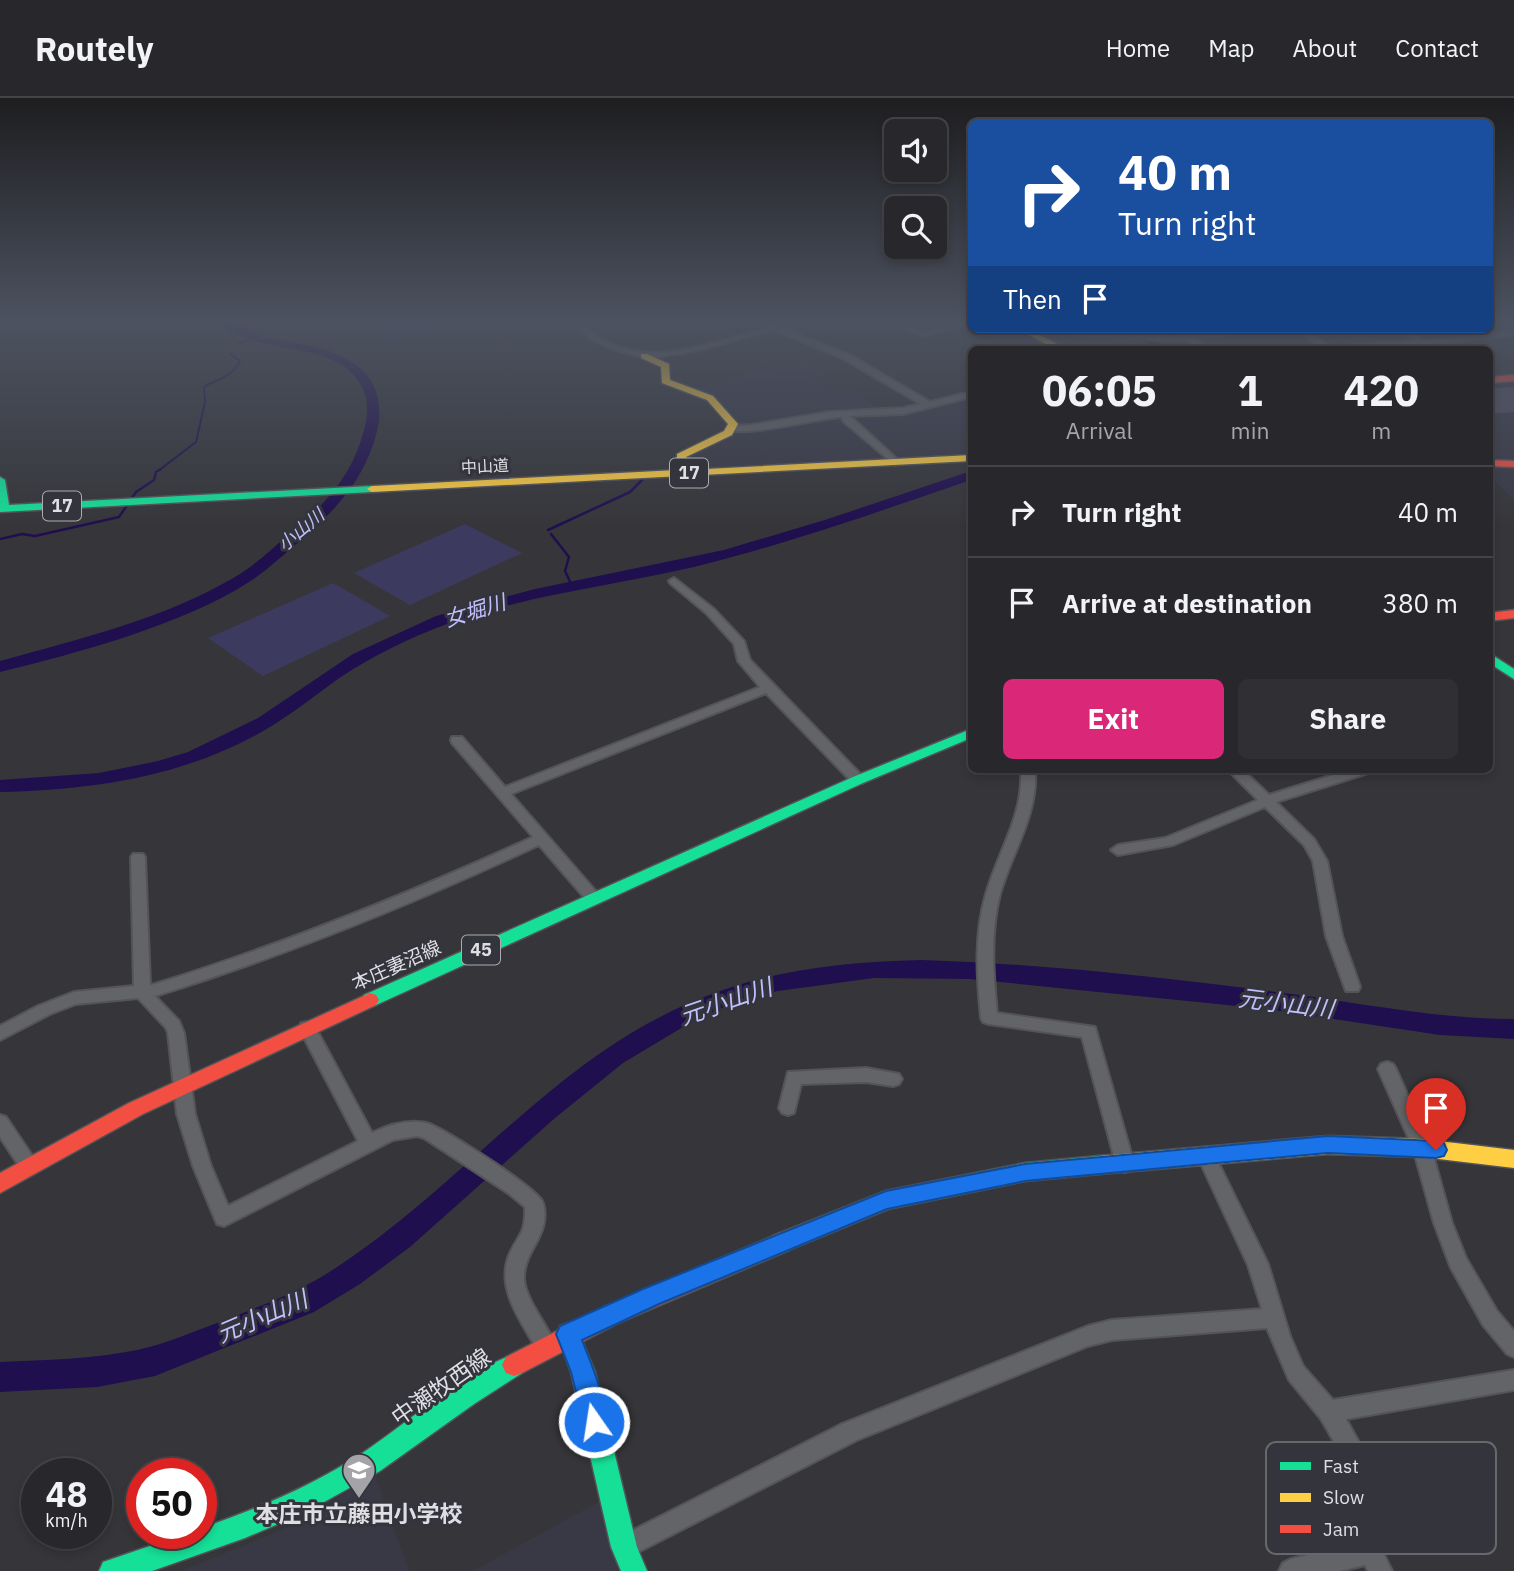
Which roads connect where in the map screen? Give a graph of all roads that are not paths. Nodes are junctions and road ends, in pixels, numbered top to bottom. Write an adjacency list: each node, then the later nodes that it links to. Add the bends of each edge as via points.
1 (684, 389): 6 (main road, via 714,401 733,424)
2 (901, 389): 4 (street)
3 (968, 396): 4 (street)
4 (929, 405): 5 (street)
5 (846, 415): 6 (street); 8 (street)
6 (732, 429): 11 (main road, via 681,456)
7 (968, 458): 8 (main road, 中山道 / 17)
8 (895, 462): 11 (main road, 中山道 / 17)
9 (1493, 463): 10 (main road)
10 (1514, 464)
11 (682, 473): 13 (main road, 中山道 / 17)
12 (0, 480): 13 (main road)
13 (1, 509)
14 (674, 581): 19 (street, via 740,643 744,661)
15 (1514, 614): 16 (main road)
16 (1493, 617)
17 (1493, 660): 18 (main road)
18 (1514, 675)
19 (768, 688): 25 (street); 26 (street)
20 (968, 734): 25 (main road, 本庄妻沼線 / 45)
21 (457, 740): 26 (street)
22 (1028, 773): 45 (street, via 1027,795 992,895 986,944 989,1018 1088,1032)
23 (1238, 773): 27 (street)
24 (1353, 773): 27 (street)
25 (858, 780): 31 (main road, 本庄妻沼線 / 45)
26 (502, 793): 28 (street)
27 (1267, 800): 29 (street, via 1168,842); 32 (street, via 1309,842 1320,861 1334,936)
28 (540, 839): 31 (street); 33 (street, via 244,962)
29 (1118, 850)
30 (138, 857): 33 (street)
31 (594, 899): 34 (main road, 本庄妻沼線 / 45)
32 (1352, 987)
33 (142, 992): 35 (street, via 74,998); 38 (street, via 173,1025)
34 (307, 1028): 38 (main road, 本庄妻沼線 / 45); 41 (street)
35 (0, 1034)
36 (1387, 1069): 42 (street)
37 (894, 1079): 39 (street, via 794,1077)
38 (182, 1085): 41 (street, via 202,1166 224,1217); 46 (main road, 本庄妻沼線 / 45)
39 (788, 1108)
40 (0, 1122): 46 (street)
41 (368, 1142): 50 (street, via 417,1129 437,1135 534,1204 535,1228 518,1258 514,1277 516,1291)
42 (1422, 1148): 43 (main road, 中瀬牧西線, via 1328,1145); 44 (main road, 中瀬牧西線); 51 (street, via 1458,1262 1490,1318)
43 (1206, 1155): 45 (main road, 中瀬牧西線); 48 (street, via 1258,1264)
44 (1514, 1159)
45 (1125, 1164): 49 (main road, 中瀬牧西線, via 1025,1172 886,1200)
46 (29, 1166): 47 (main road, 本庄妻沼線 / 45)
47 (0, 1184)
48 (1275, 1318): 53 (street, via 1296,1373); 55 (street, via 1112,1330 1088,1336 850,1432)
49 (568, 1334): 50 (main road, 中瀬牧西線); 55 (main road, via 583,1372)
50 (546, 1346): 57 (main road, 中瀬牧西線, via 339,1482)
51 (1514, 1347)
52 (1514, 1380): 53 (street)
53 (1329, 1411): 54 (street)
54 (1347, 1442)
55 (624, 1547): 59 (main road)
56 (1376, 1561): 60 (street)
57 (151, 1565): 58 (main road, 中瀬牧西線)
58 (113, 1571)
59 (634, 1571)
60 (1291, 1571)

